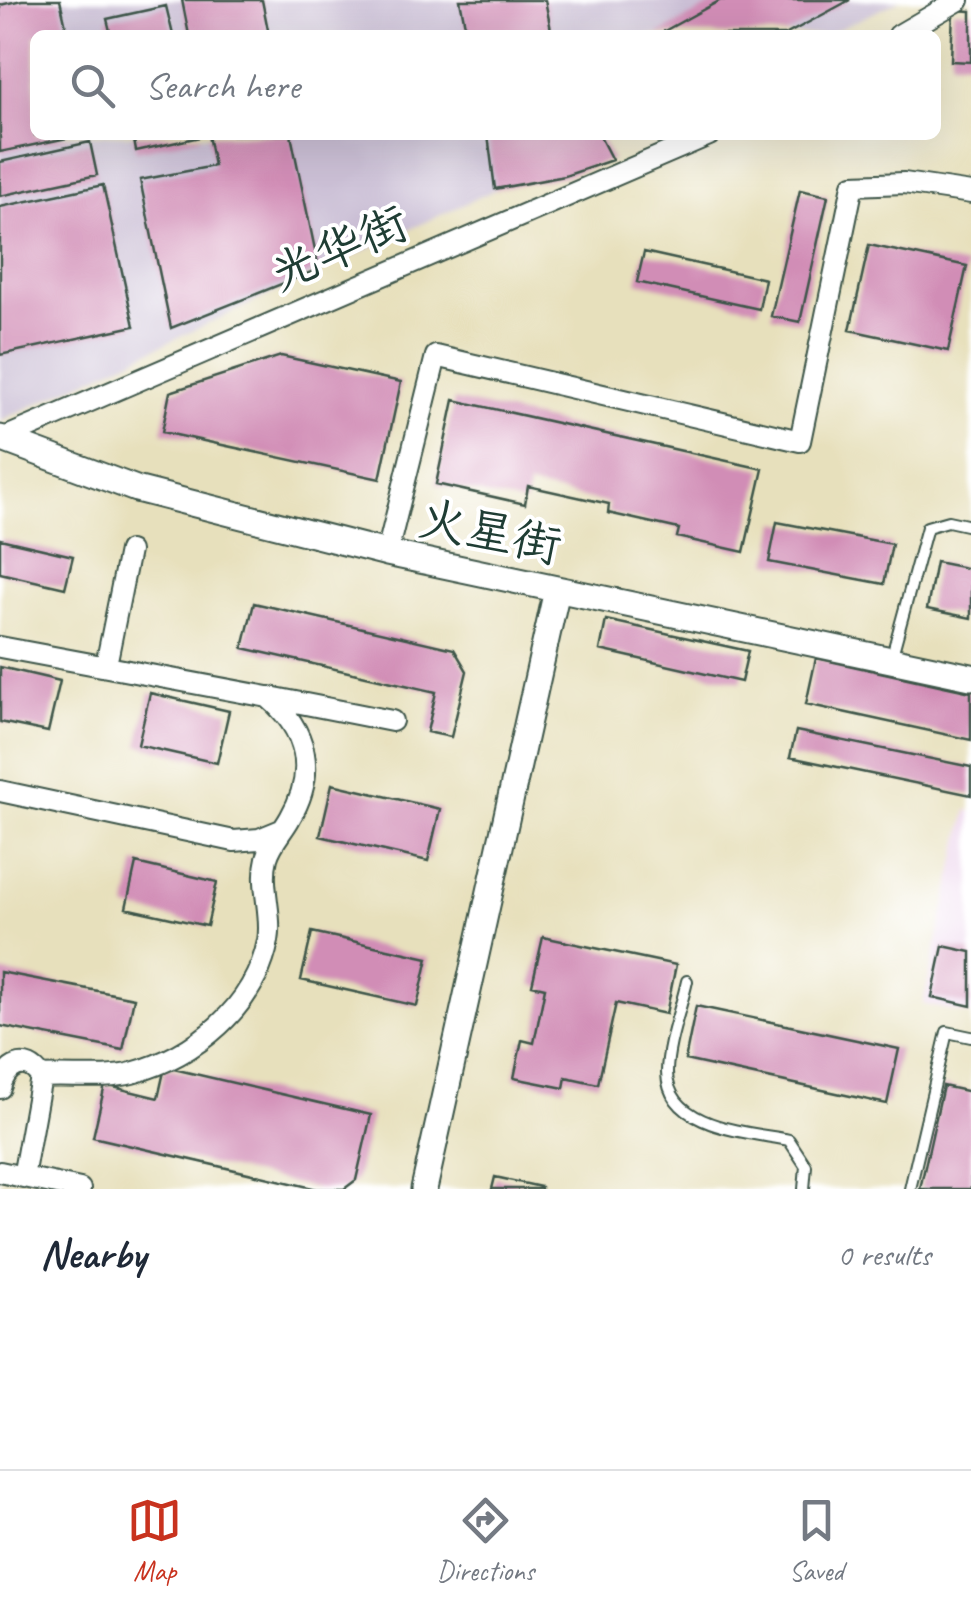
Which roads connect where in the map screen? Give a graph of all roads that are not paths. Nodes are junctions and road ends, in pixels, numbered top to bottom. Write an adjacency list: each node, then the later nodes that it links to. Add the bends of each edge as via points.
1 (959, 0): 2 (street)
2 (907, 30)
3 (697, 140): 5 (street, 光华街)
4 (971, 193): 8 (street, via 904,183 853,185 800,441 436,356)
5 (1, 439): 8 (street, 火星街, via 136,489)
6 (971, 526): 11 (lane, via 948,521 927,527)
7 (129, 551): 12 (street)
8 (387, 553): 9 (street, 火星街)
9 (557, 590): 11 (street, 火星街); 25 (street)
10 (0, 646): 12 (street)
11 (890, 660): 13 (street, 火星街)
12 (106, 665): 14 (street)
13 (971, 677)
14 (268, 697): 15 (street); 17 (street, via 297,726 306,760)
15 (392, 721)
16 (0, 791): 17 (street, via 234,841)
17 (283, 829): 21 (street, via 266,860 269,939 254,982 221,1024 179,1056 129,1074)
18 (688, 980): 26 (lane, via 667,1072 675,1098 699,1119 789,1140 806,1166)
19 (971, 1037): 27 (lane, via 947,1032)
20 (2, 1075): 21 (street, via 26,1064)
21 (41, 1077): 23 (street)
22 (0, 1172): 23 (street)
23 (23, 1177): 24 (street)
24 (80, 1189)
25 (424, 1189)
26 (804, 1189)
27 (910, 1189)

